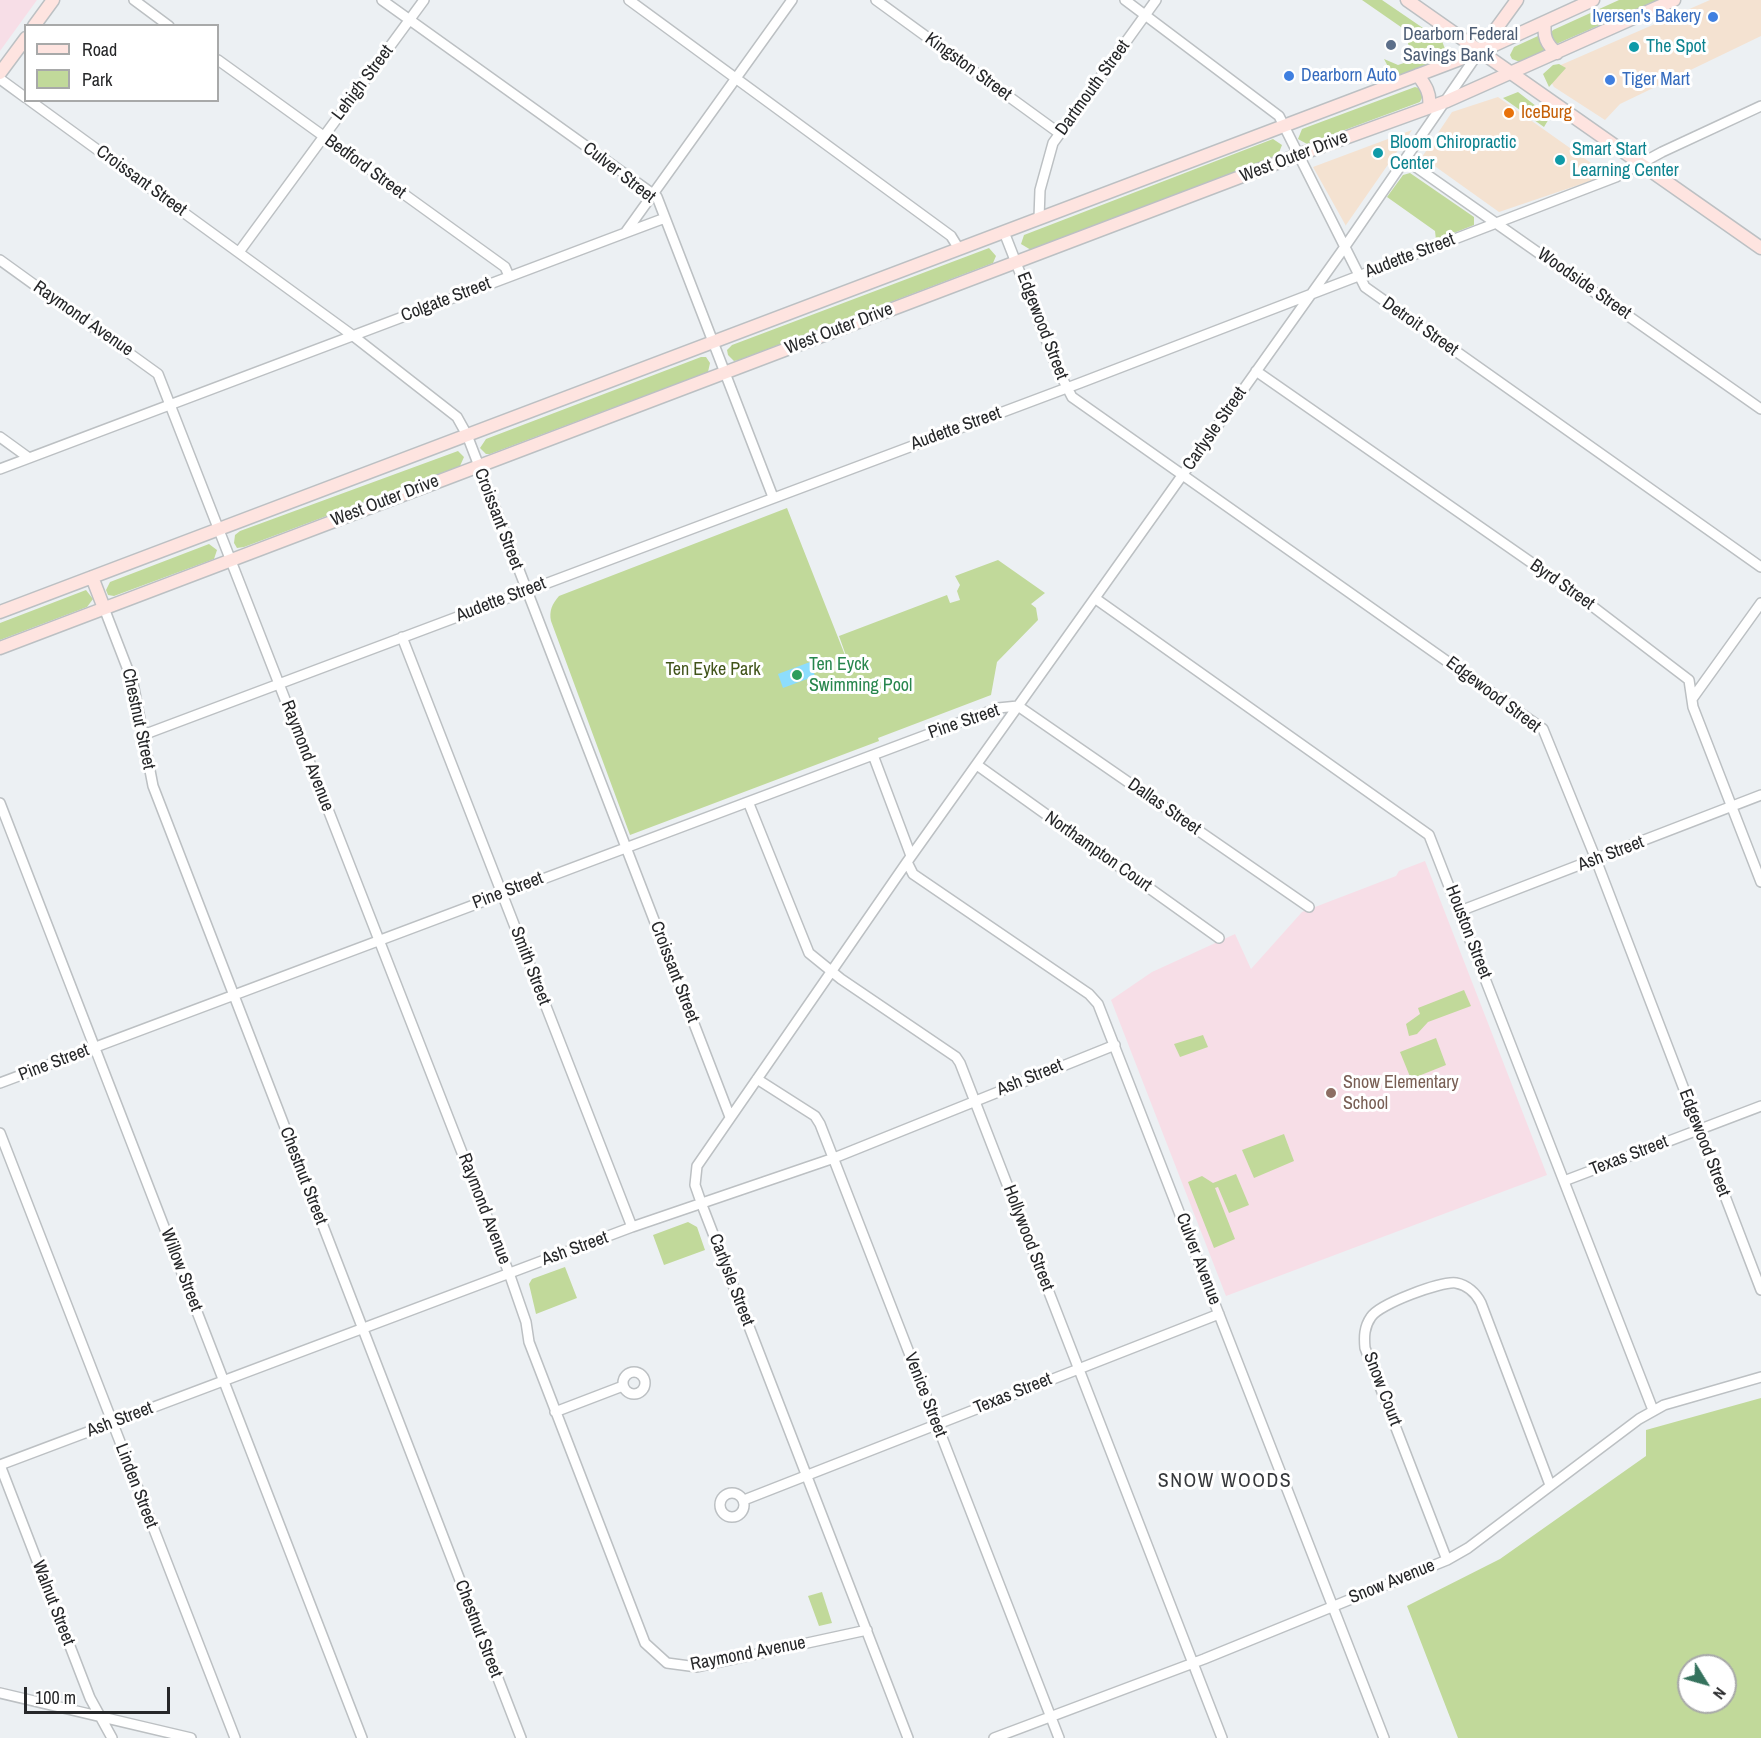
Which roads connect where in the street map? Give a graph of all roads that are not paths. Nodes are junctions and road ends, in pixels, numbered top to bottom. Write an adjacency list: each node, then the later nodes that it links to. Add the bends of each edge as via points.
1 (53, 0): 17 (main road)
2 (134, 0): 18 (street)
3 (381, 0): 15 (street, Culver Street)
4 (424, 0): 15 (street, Lehigh Street)
5 (630, 0): 26 (street)
6 (792, 0): 26 (street)
7 (876, 0): 34 (street, Kingston Street)
8 (1125, 0): 14 (street, Detroit Street)
9 (1156, 0): 14 (street, Dartmouth Street)
10 (1407, 0): 20 (main road)
11 (1517, 0): 20 (main road, Carlysle Street)
12 (1593, 0): 16 (main road, West Outer Drive)
13 (1674, 0): 21 (main road, West Outer Drive)
14 (1144, 14): 33 (street, Detroit Street, via 1277,113); 34 (street, Dartmouth Street)
15 (410, 21): 35 (street, Lehigh Street); 39 (street, Culver Street)
16 (1545, 22): 20 (main road, West Outer Drive); 21 (main road, via 1548,45)
17 (35, 24)
18 (166, 24)
19 (24, 41): 23 (main road)
20 (1479, 52): 24 (main road); 25 (main road, West Outer Drive); 29 (street, Carlysle Street)
21 (1557, 53): 24 (main road, West Outer Drive)
22 (219, 61): 35 (street, Bedford Street)
23 (0, 73)
24 (1510, 74): 29 (main road, West Outer Drive); 38 (main road)
25 (1418, 75): 31 (main road, via 1427,88); 33 (main road, West Outer Drive)
26 (735, 77): 39 (street); 47 (street, via 951,236)
27 (0, 79): 28 (street, Croissant Street)
28 (24, 97)
29 (1447, 101): 31 (main road, West Outer Drive); 37 (street, Carlysle Street)
30 (31, 102): 48 (street, Croissant Street)
31 (1429, 106): 36 (main road, West Outer Drive)
32 (1761, 106): 38 (street, Audette Street)
33 (1285, 125): 36 (street, Detroit Street); 41 (main road, West Outer Drive)
34 (1059, 134): 41 (street, Dartmouth Street, via 1040,190)
35 (323, 136): 48 (street, Lehigh Street); 51 (street, Bedford Street, via 505,267)
36 (1298, 155): 45 (street, Detroit Street); 50 (main road, West Outer Drive)
37 (1406, 160): 42 (street, Woodside Street); 45 (street, Carlysle Street)
38 (1642, 164): 42 (street, Audette Street); 46 (main road)
39 (653, 194): 40 (street, Culver Street); 44 (street)
40 (665, 218): 44 (street, Colgate Street); 55 (street, Culver Street)
41 (1039, 218): 43 (main road, West Outer Drive)
42 (1496, 223): 52 (street, Audette Street); 60 (street, Woodside Street)
43 (1004, 232): 47 (main road, West Outer Drive); 50 (street, Edgewood Street)
44 (625, 233): 51 (street, Colgate Street)
45 (1344, 248): 52 (street, Detroit Street); 53 (street, Carlysle Street)
46 (1761, 248)
47 (959, 249): 55 (main road, West Outer Drive)
48 (239, 252): 54 (street, Croissant Street)
49 (0, 260): 59 (street, Raymond Avenue, via 156,371)
50 (1017, 262): 57 (main road, West Outer Drive); 58 (street, Edgewood Street)
51 (509, 276): 54 (street, Colgate Street)
52 (1358, 276): 53 (street, Audette Street); 70 (street, Detroit Street, via 1372,292)
53 (1310, 295): 56 (street, Carlysle Street); 58 (street, Audette Street)
54 (352, 335): 59 (street, Colgate Street); 61 (street, Croissant Street, via 457,417)
55 (713, 342): 57 (street, Culver Street); 61 (main road, West Outer Drive)
56 (1256, 370): 66 (street, Carlysle Street); 80 (street, Byrd Street, via 1674,666 1689,680)
57 (725, 372): 64 (main road, West Outer Drive); 67 (street, Culver Street)
58 (1067, 388): 66 (street, Edgewood Street, via 1080,403); 67 (street, Audette Street)
59 (171, 404): 63 (street, Colgate Street); 68 (street, Raymond Avenue)
60 (1761, 409)
61 (467, 435): 64 (street, Croissant Street); 68 (main road, West Outer Drive)
62 (0, 437): 63 (street)
63 (29, 458): 65 (street, Colgate Street)
64 (477, 466): 69 (main road, West Outer Drive); 72 (street, Croissant Street)
65 (0, 469)
66 (1183, 475): 73 (street, Carlysle Street); 91 (street, Edgewood Street, via 1543,729)
67 (773, 497): 72 (street, Audette Street)
68 (219, 529): 69 (street, Raymond Avenue); 71 (main road, West Outer Drive)
69 (231, 559): 75 (main road, West Outer Drive); 79 (street, Raymond Avenue)
70 (1761, 567)
71 (92, 577): 75 (main road); 76 (main road, West Outer Drive)
72 (526, 591): 77 (street, Audette Street); 89 (street, Croissant Street)
73 (1096, 599): 81 (street, Carlysle Street); 95 (street, Houston Street, via 1428,832)
74 (1761, 603): 80 (street)
75 (105, 608): 78 (main road, West Outer Drive); 82 (street, Chestnut Street, via 133,683)
76 (0, 612)
77 (402, 637): 79 (street, Audette Street); 93 (street, Smith Street)
78 (0, 648)
79 (279, 684): 82 (street, Audette Street); 97 (street, Raymond Avenue)
80 (1692, 699): 88 (street, Byrd Street)
81 (1018, 706): 83 (street, Pine Street, via 998,708); 84 (street, Carlysle Street); 94 (street, Dallas Street)
82 (143, 735): 99 (street, Chestnut Street, via 153,786)
83 (873, 755): 87 (street, Pine Street); 90 (street, Culver Avenue)
84 (976, 765): 90 (street, Carlysle Street); 96 (street, Northampton Court)
85 (1761, 795): 88 (street, Ash Street)
86 (0, 803): 101 (street, Willow Street)
87 (749, 804): 89 (street, Pine Street); 98 (street, Hollywood Street, via 805,947)
88 (1732, 807): 91 (street, Ash Street); 92 (street, Byrd Street)
89 (625, 846): 93 (street, Pine Street); 106 (street, Croissant Street)
90 (910, 859): 98 (street, Carlysle Street); 100 (street, Culver Avenue, via 913,874 1089,994 1098,1004)
91 (1596, 861): 95 (street, Ash Street); 107 (street, Edgewood Street)
92 (1761, 882)
93 (502, 893): 97 (street, Pine Street); 112 (street, Smith Street)
94 (1309, 907)
95 (1460, 911): 110 (street, Houston Street)
96 (1219, 938)
97 (379, 940): 99 (street, Pine Street); 113 (street, Raymond Avenue)
98 (832, 972): 102 (street, Carlysle Street); 104 (street, Hollywood Street, via 956,1057)
99 (234, 997): 101 (street, Pine Street); 116 (street, Chestnut Street)
100 (1115, 1045): 104 (street, Ash Street); 115 (street, Culver Avenue)
101 (94, 1047): 103 (street, Pine Street); 119 (street, Willow Street)
102 (757, 1079): 106 (street, Carlysle Street); 109 (street, Venice Street, via 815,1116)
103 (0, 1083)
104 (974, 1101): 109 (street, Ash Street); 117 (street, Hollywood Street)
105 (1761, 1106): 107 (street, Texas Street)
106 (730, 1117): 111 (street, Carlysle Street, via 697,1166 695,1185)
107 (1699, 1129): 110 (street, Texas Street); 114 (street, Edgewood Street)
108 (0, 1133): 123 (street, Linden Street)
109 (834, 1158): 111 (street, Ash Street); 124 (street, Venice Street)
110 (1564, 1180): 121 (street, Houston Street)
111 (702, 1205): 112 (street, Ash Street); 126 (street, Carlysle Street)
112 (632, 1227): 113 (street, Ash Street)
113 (509, 1273): 116 (street, Ash Street); 122 (street, Raymond Avenue)
114 (1761, 1290)
115 (1219, 1314): 117 (street, Texas Street); 130 (street, Culver Avenue)
116 (362, 1329): 119 (street, Ash Street); 140 (street, Chestnut Street)
117 (1078, 1368): 124 (street, Texas Street); 132 (street, Hollywood Street)
118 (1761, 1377): 121 (street, Snow Avenue)
119 (224, 1381): 123 (street, Ash Street); 139 (street, Willow Street)
120 (624, 1386): 122 (street)
121 (1653, 1410): 127 (street, Snow Avenue)
122 (555, 1412): 131 (street, Raymond Avenue, via 642,1636 661,1659 676,1666 697,1667)
123 (111, 1423): 125 (street, Ash Street); 138 (street, Linden Street)
124 (937, 1426): 126 (street, Texas Street); 134 (street, Venice Street)
125 (0, 1465): 135 (street, Walnut Street, via 90,1698)
126 (807, 1475): 128 (street, Texas Street); 131 (street, Carlysle Street)
127 (1550, 1485): 129 (street, Snow Avenue); 129 (street, Snow Court, via 1474,1293 1461,1284 1446,1283 1380,1308 1366,1325 1365,1348)
128 (744, 1500)
129 (1447, 1560): 130 (street, Snow Avenue)
130 (1333, 1606): 132 (street, Snow Avenue); 145 (street, Culver Avenue)
131 (867, 1630): 141 (street, Carlysle Street)
132 (1193, 1663): 134 (street, Snow Avenue); 144 (street, Hollywood Street)
133 (0, 1693): 135 (street)
134 (1051, 1716): 142 (street, Snow Avenue); 143 (street, Venice Street)
135 (101, 1717): 136 (street, Walnut Street); 137 (street)
136 (112, 1738)
137 (191, 1738)
138 (235, 1738)
139 (362, 1738)
140 (521, 1738)
141 (908, 1738)
142 (994, 1738)
143 (1059, 1738)
144 (1222, 1738)
145 (1384, 1738)

